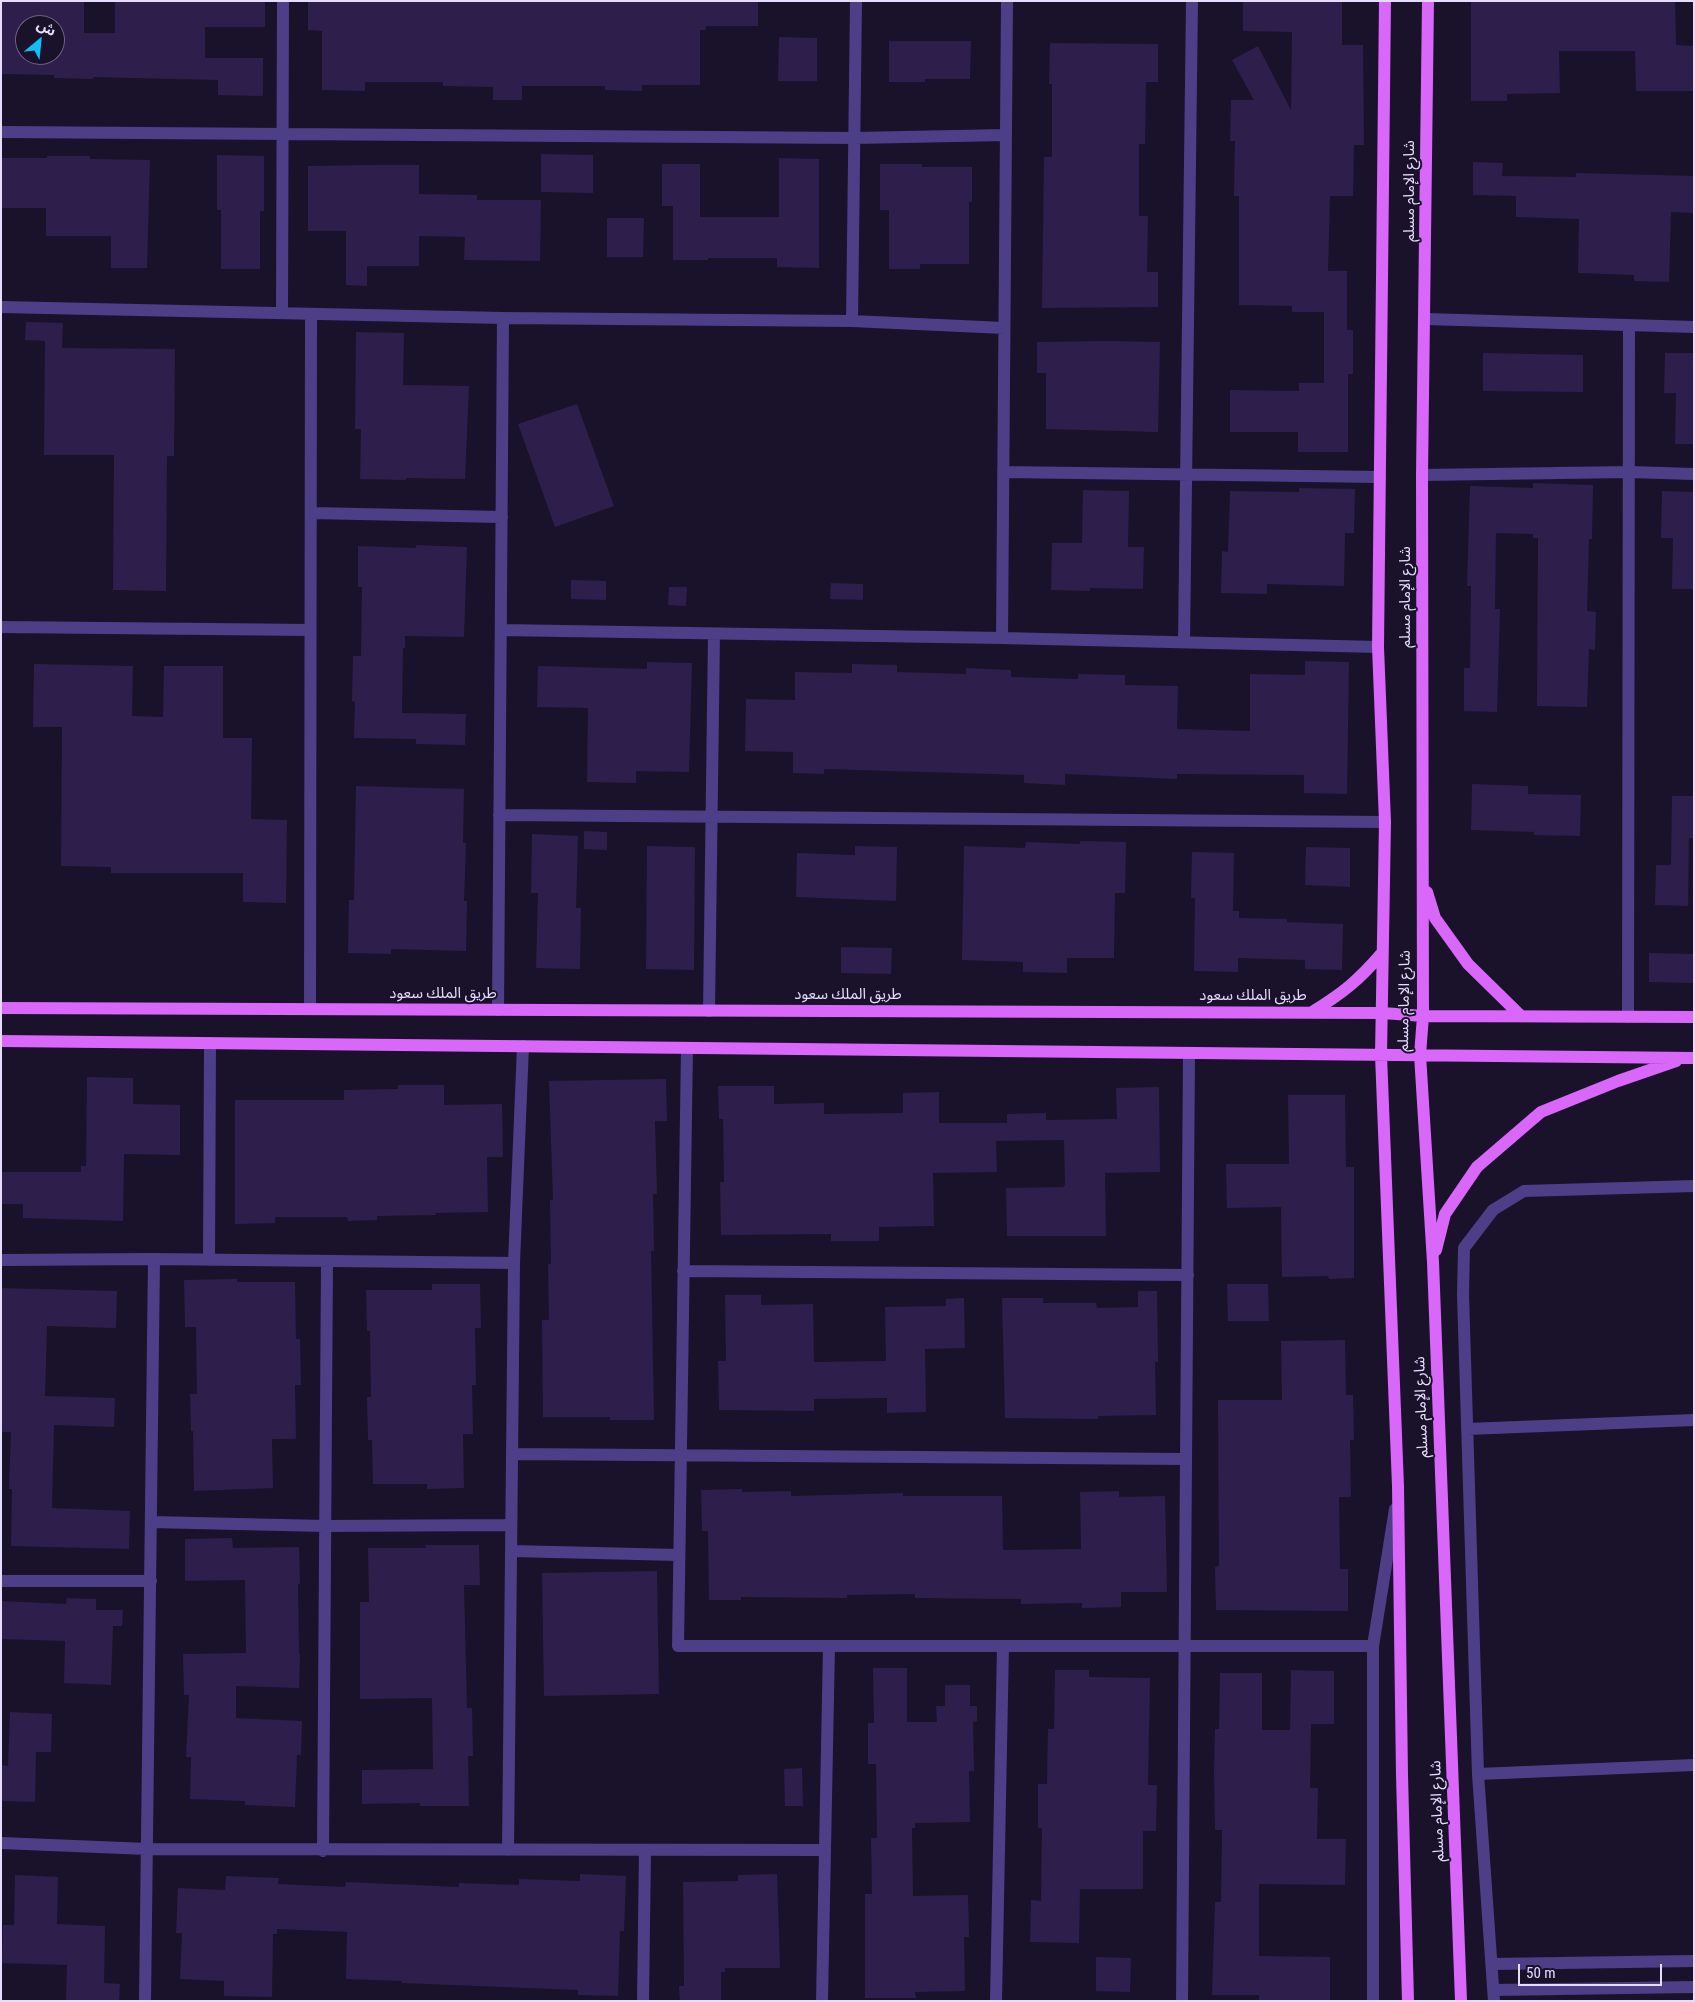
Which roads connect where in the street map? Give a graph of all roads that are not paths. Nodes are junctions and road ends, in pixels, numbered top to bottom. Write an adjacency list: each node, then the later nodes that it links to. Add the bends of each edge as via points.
1 (283, 1): 8 (street)
2 (856, 1): 10 (street)
3 (1007, 1): 9 (street)
4 (1192, 1): 24 (street)
5 (1385, 1): 25 (main road, شارع الإمام مسلم)
6 (1428, 1): 15 (main road, شارع الإمام مسلم)
7 (1, 132): 8 (street)
8 (282, 133): 10 (street); 12 (street)
9 (1006, 135): 10 (street); 18 (street)
10 (854, 138): 16 (street)
11 (1, 307): 12 (street)
12 (282, 313): 13 (street)
13 (311, 314): 14 (street); 26 (street)
14 (503, 318): 16 (street); 27 (street)
15 (1426, 319): 17 (street); 23 (main road, شارع الإمام مسلم)
16 (852, 321): 18 (street)
17 (1630, 326): 19 (street); 21 (street)
18 (1004, 328): 20 (street)
19 (1694, 328)
20 (1003, 472): 24 (street); 32 (street)
21 (1629, 472): 22 (street); 23 (street); 48 (street)
22 (1694, 474)
23 (1422, 475): 38 (main road, شارع الإمام مسلم)
24 (1186, 476): 25 (street); 33 (street)
25 (1380, 478): 34 (main road, شارع الإمام مسلم)
26 (311, 513): 27 (street); 29 (street)
27 (502, 517): 30 (street)
28 (1, 627): 29 (street)
29 (310, 630): 41 (street)
30 (500, 630): 31 (street); 35 (street)
31 (714, 634): 32 (street); 36 (street)
32 (1002, 638): 33 (street)
33 (1184, 642): 34 (street)
34 (1378, 647): 37 (main road, شارع الإمام مسلم)
35 (499, 814): 36 (street); 42 (street)
36 (711, 816): 37 (street); 43 (street)
37 (1385, 822): 39 (main road, شارع الإمام مسلم)
38 (1423, 878): 46 (main road, شارع الإمام مسلم); 47 (main road, via 1435,918 1468,964)
39 (1382, 953): 44 (main road, via 1360,978); 45 (main road, شارع الإمام مسلم)
40 (1, 1008): 41 (main road, طريق الملك سعود)
41 (310, 1009): 42 (main road, طريق الملك سعود)
42 (498, 1010): 43 (main road, طريق الملك سعود)
43 (709, 1011): 44 (main road, طريق الملك سعود)
44 (1312, 1013): 45 (main road, طريق الملك سعود)
45 (1383, 1013): 46 (main road, طريق الملك سعود); 56 (main road, شارع الإمام مسلم)
46 (1423, 1016): 47 (main road, طريق الملك سعود); 55 (main road, شارع الإمام مسلم)
47 (1521, 1016): 48 (main road, طريق الملك سعود)
48 (1628, 1017): 49 (main road, طريق الملك سعود)
49 (1694, 1017)
50 (1, 1041): 51 (main road)
51 (210, 1043): 52 (main road); 61 (street)
52 (523, 1046): 53 (main road); 64 (street)
53 (687, 1048): 54 (main road); 65 (street)
54 (1189, 1053): 56 (main road); 66 (street)
55 (1420, 1054): 56 (main road); 57 (main road); 63 (main road, شارع الإمام مسلم)
56 (1381, 1055): 72 (main road, شارع الإمام مسلم)
57 (1690, 1058): 63 (main road, via 1618,1081 1541,1112 1477,1167 1444,1214)
58 (1694, 1186): 68 (street, via 1524,1191 1493,1210 1464,1248)
59 (154, 1259): 60 (street); 61 (street); 73 (street)
60 (1, 1260)
61 (208, 1260): 62 (street)
62 (327, 1262): 64 (street); 75 (street)
63 (1433, 1262): 103 (main road, شارع الإمام مسلم)
64 (514, 1263): 69 (street)
65 (684, 1270): 66 (street); 70 (street)
66 (1188, 1275): 71 (street)
67 (1694, 1420): 68 (street)
68 (1468, 1429): 85 (street)
69 (512, 1454): 70 (street); 74 (street)
70 (681, 1454): 71 (street); 77 (street)
71 (1186, 1459): 82 (street)
72 (1398, 1486): 83 (street); 102 (main road, شارع الإمام مسلم)
73 (151, 1522): 75 (street); 79 (street)
74 (511, 1525): 75 (street); 76 (street)
75 (325, 1526): 88 (street)
76 (511, 1551): 77 (street); 89 (street)
77 (679, 1555): 80 (street, via 678,1646)
78 (1, 1581): 79 (street)
79 (150, 1581): 87 (street)
80 (830, 1646): 81 (street); 91 (street)
81 (1003, 1646): 82 (street); 99 (street)
82 (1185, 1646): 83 (street); 100 (street)
83 (1373, 1646): 101 (street)
84 (1694, 1766): 85 (street)
85 (1478, 1774): 93 (street)
86 (1, 1843): 87 (street)
87 (147, 1849): 88 (street); 96 (street)
88 (323, 1850): 89 (street)
89 (508, 1850): 90 (street)
90 (645, 1850): 91 (street); 97 (street)
91 (825, 1850): 98 (street)
92 (1694, 1961): 93 (street)
93 (1492, 1964): 95 (street)
94 (1694, 1987): 95 (street)
95 (1494, 1995)
96 (145, 2001)
97 (643, 2001)
98 (822, 2001)
99 (996, 2001)
100 (1182, 2001)
101 (1373, 2001)
102 (1408, 2001)
103 (1461, 2001)

